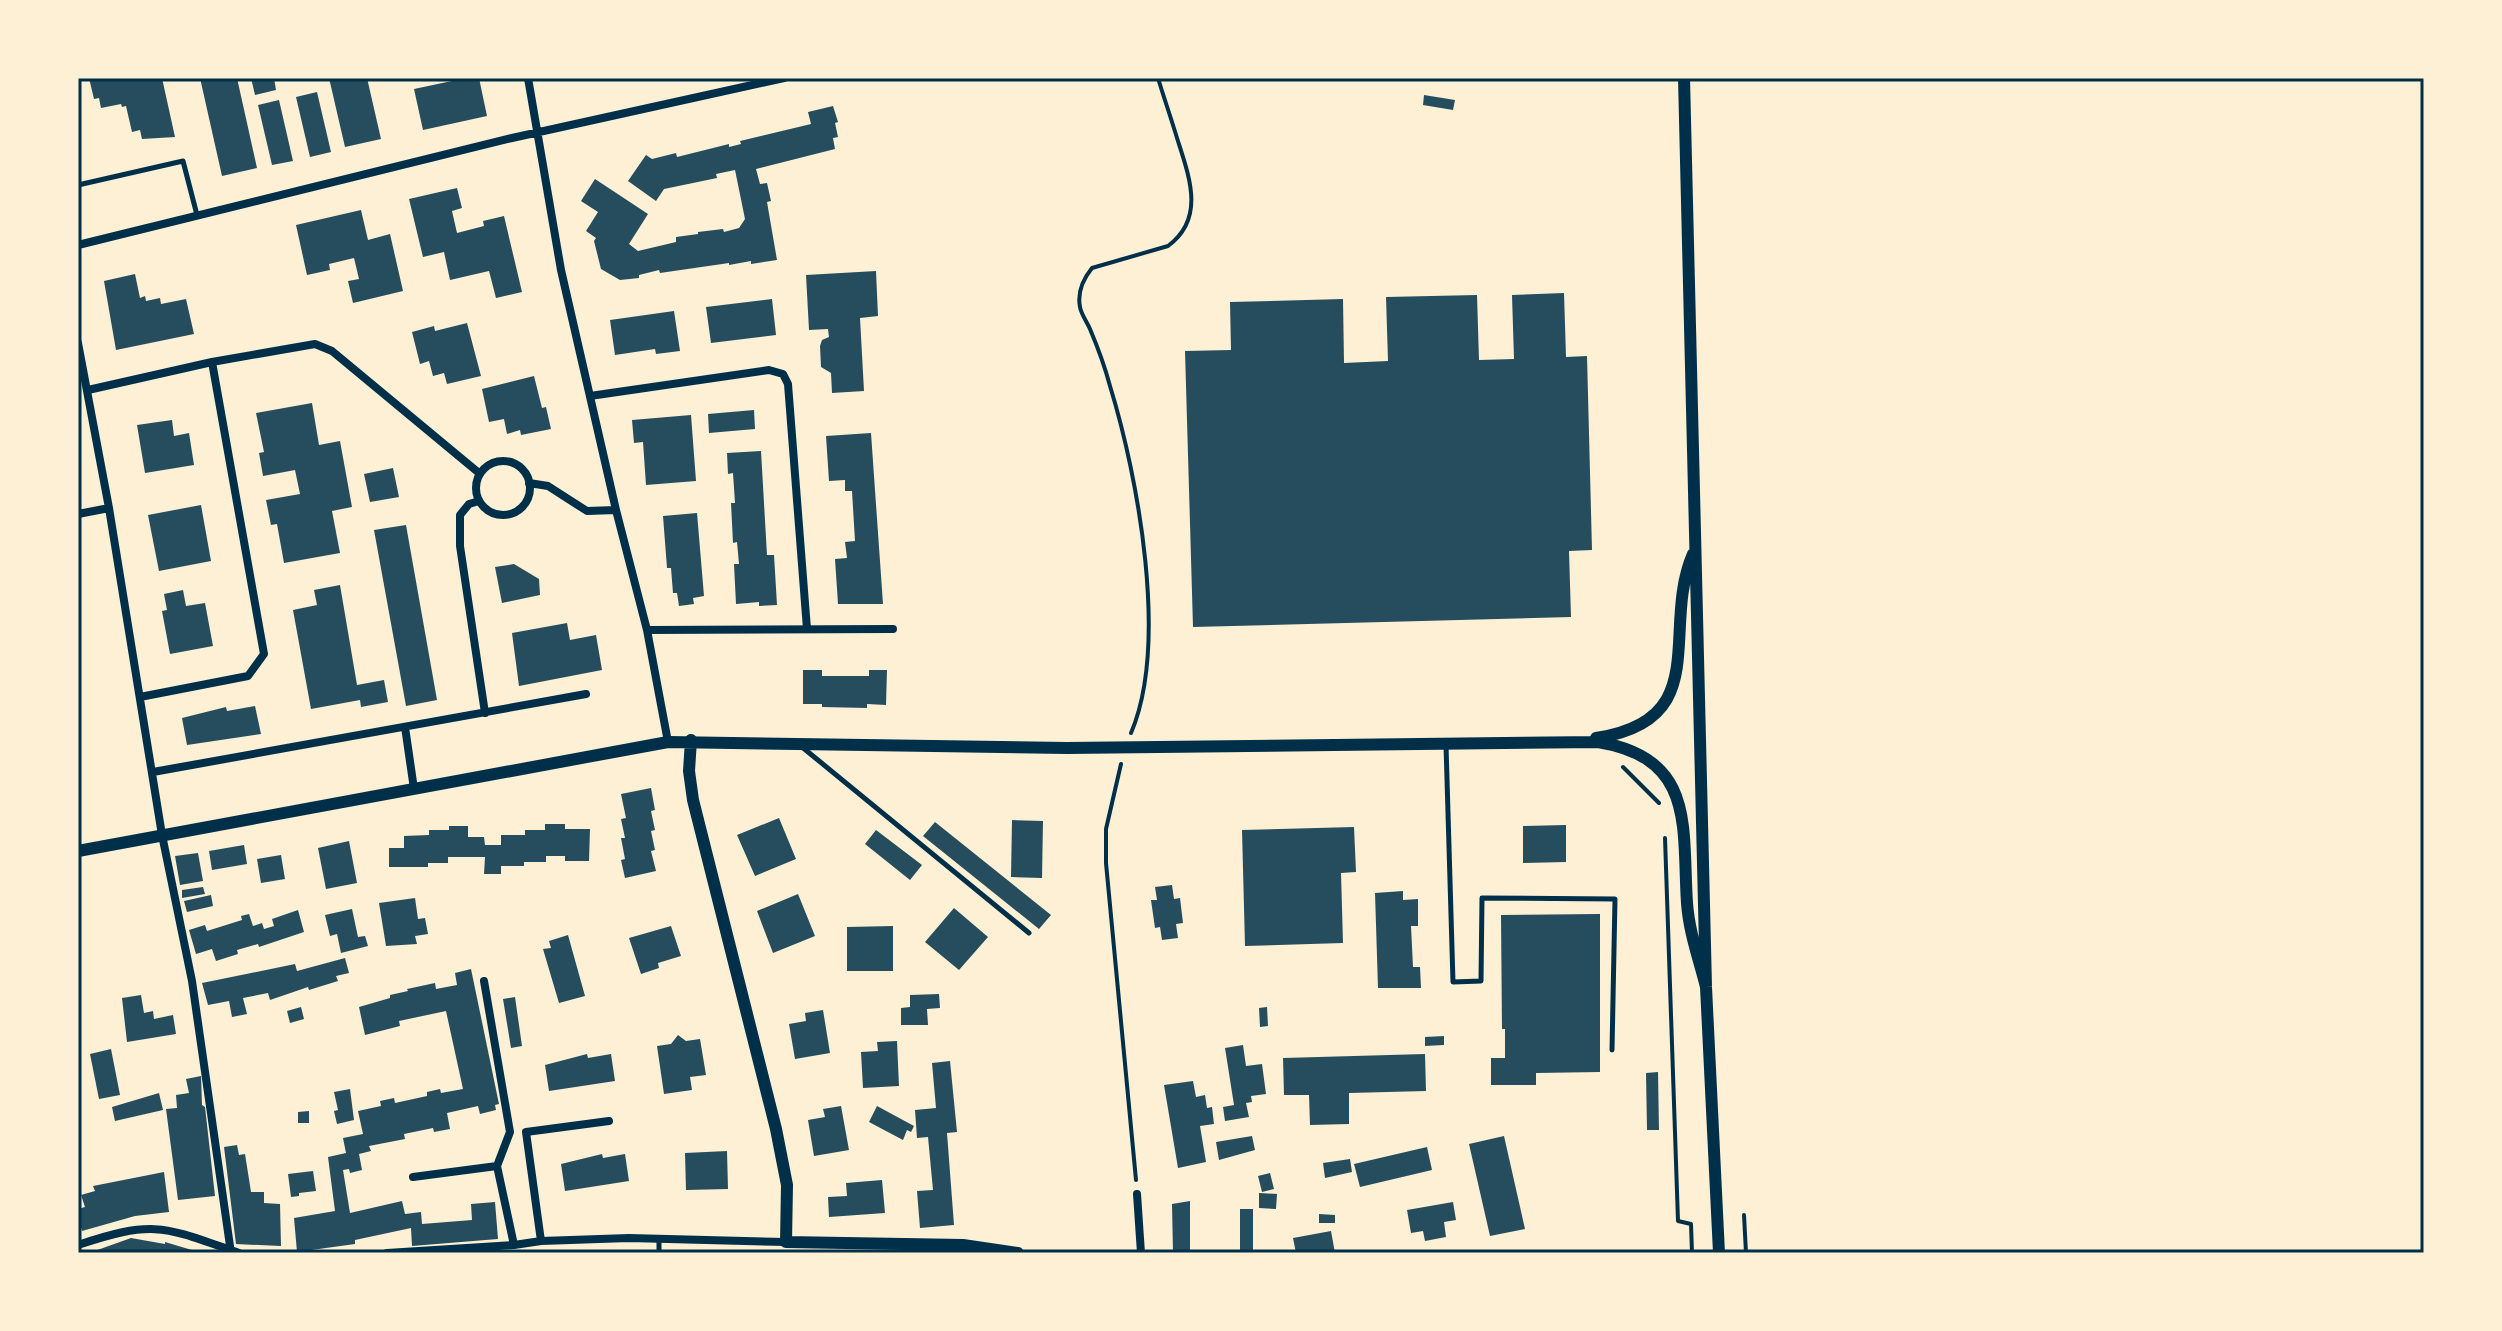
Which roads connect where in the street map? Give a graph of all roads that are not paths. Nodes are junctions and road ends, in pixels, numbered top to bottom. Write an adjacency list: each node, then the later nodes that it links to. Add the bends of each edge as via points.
1 (528, 78): 4 (street)
2 (784, 78): 4 (street)
3 (1684, 78): 18 (street)
4 (538, 134): 6 (street); 11 (street)
5 (78, 185): 6 (lane, via 183,161)
6 (197, 215): 7 (street)
7 (78, 245)
8 (78, 343): 10 (street)
9 (212, 362): 10 (street); 12 (street, via 315,344 332,351); 23 (street, via 264,654 248,676)
10 (88, 390): 15 (street)
11 (590, 396): 16 (street); 19 (street, via 769,370 783,374 788,384)
12 (479, 473): 13 (street, via 489,464 514,463); 14 (street)
13 (529, 483): 14 (street, via 528,498 519,510 505,515 490,512); 16 (street, via 548,486 587,511)
14 (479, 501): 24 (street, via 460,515 460,546)
15 (109, 508): 17 (street); 23 (street)
16 (616, 510): 21 (street)
17 (78, 514)
18 (1696, 547): 27 (street, via 1681,588 1679,664 1666,701 1633,728); 37 (street)
19 (807, 629): 20 (street); 21 (street)
20 (893, 629)
21 (647, 630): 28 (street)
22 (586, 694): 24 (street)
23 (140, 697): 31 (street)
24 (485, 713): 25 (street)
25 (405, 727): 31 (street); 32 (street)
26 (691, 740): 28 (street); 29 (street); 45 (street, via 693,800 787,1185)
27 (1577, 740): 30 (street); 37 (street, via 1615,745 1644,757 1679,800 1689,920)
28 (668, 742): 32 (street)
29 (798, 744): 30 (street); 35 (lane)
30 (1446, 744): 38 (lane, via 1453,982 1481,981 1482,898 1615,899)
31 (153, 772): 33 (street)
32 (414, 789): 33 (street)
33 (162, 835): 34 (street); 48 (street, via 192,981)
34 (78, 851)
35 (1029, 933)
36 (484, 981): 40 (street, via 510,1132)
37 (1706, 987): 53 (street)
38 (1612, 1050)
39 (609, 1121): 44 (street, via 526,1132)
40 (497, 1166): 41 (street); 47 (street)
41 (413, 1177)
42 (1137, 1194): 52 (street)
43 (659, 1239): 44 (street); 45 (street); 50 (lane)
44 (541, 1241): 47 (street)
45 (786, 1242): 51 (street, via 963,1245)
46 (78, 1245): 48 (street, via 151,1227)
47 (514, 1245): 49 (street)
48 (234, 1252)
49 (391, 1253)
50 (659, 1253)
51 (1018, 1253)
52 (1141, 1253)
53 (1719, 1253)

